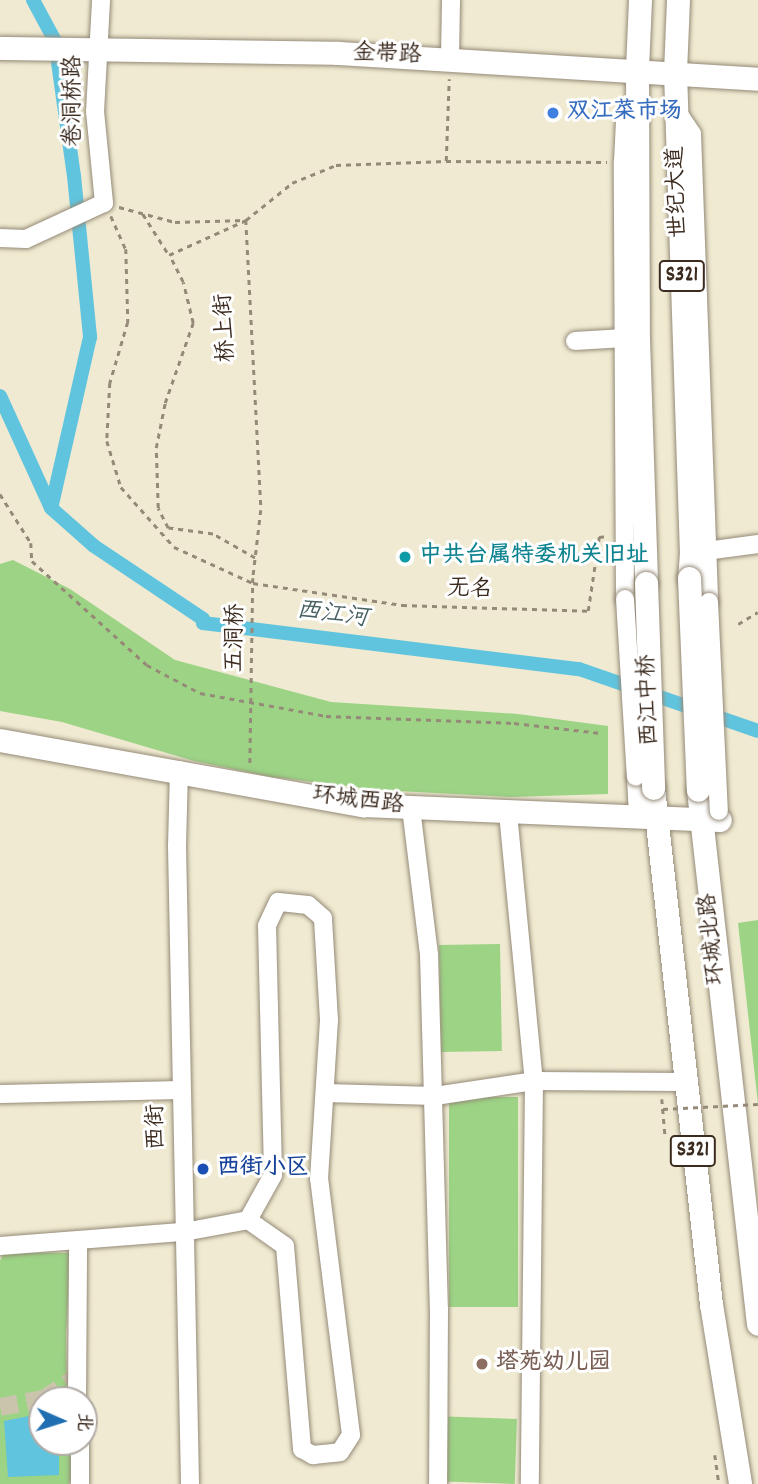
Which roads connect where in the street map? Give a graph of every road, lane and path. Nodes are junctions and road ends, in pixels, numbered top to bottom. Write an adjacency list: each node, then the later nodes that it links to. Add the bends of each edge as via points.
1 (101, 0): 6 (street, 卷洞桥路)
2 (451, 0): 7 (street)
3 (640, 0): 8 (main road, 世纪大道 / S321)
4 (678, 0): 9 (main road, 世纪大道 / S321)
5 (8, 48): 6 (main road, 金带路)
6 (99, 51): 7 (main road, 金带路, via 229,50); 14 (street, 卷洞桥路, via 95,112)
7 (450, 58): 8 (main road, 金带路); 12 (path)
8 (637, 69): 9 (main road, 金带路); 11 (main road, 世纪大道 / S321)
9 (675, 72): 10 (main road, 金带路); 24 (main road, 世纪大道 / S321)
10 (758, 79)
11 (637, 108): 13 (street, via 625,121); 22 (main road, 世纪大道 / S321)
12 (446, 161): 13 (path); 16 (path, via 336,165 292,183)
13 (623, 162): 19 (street)
14 (104, 203): 15 (path); 17 (street, via 26,239); 27 (path, via 126,248 128,323 110,383 107,441 121,487 174,547)
15 (143, 214): 16 (path, via 175,222); 18 (path)
16 (246, 220): 18 (path); 25 (path, 桥上街, via 261,510)
17 (0, 238)
18 (169, 255): 25 (path, via 183,282 193,323 165,403 156,447 158,508 168,528 213,534)
19 (624, 338): 20 (street); 22 (street)
20 (575, 341)
21 (0, 494): 31 (path, via 31,543 32,561 147,665 200,693)
22 (634, 533): 27 (path, 无名, via 599,537 588,611 402,605); 28 (main road, 世纪大道); 35 (street, bridge, via 625,599)
23 (758, 544): 24 (street)
24 (700, 551): 40 (street, bridge, via 709,602); 40 (main road, 环城北路 / S321, bridge, via 689,579 698,790)
25 (255, 558): 26 (path, 桥上街)
26 (253, 578): 27 (path, 五洞桥)
27 (253, 583): 31 (path, 五洞桥)
28 (646, 583): 35 (main road, 西江中桥 / S321, bridge)
29 (758, 612): 30 (path)
30 (738, 624)
31 (252, 701): 32 (path, via 326,716 514,723); 36 (path)
32 (600, 733)
33 (0, 740): 34 (main road, 环城西路)
34 (178, 770): 36 (main road, 环城西路); 43 (street, 西街)
35 (644, 783): 39 (main road, 西江中桥 / S321)
36 (250, 787): 37 (main road, 环城西路)
37 (411, 808): 38 (main road, 环城西路); 46 (street, via 429,955)
38 (508, 813): 39 (main road, 环城西路); 41 (street)
39 (646, 816): 40 (main road, 环城西路); 42 (main road, 环城北路 / S321)
40 (714, 817): 55 (main road, 环城北路 / S321)
41 (534, 1081): 42 (street); 46 (street); 61 (street)
42 (685, 1082): 62 (main road, 环城北路 / S321, via 711,1304)
43 (181, 1090): 45 (street); 52 (street, 西街)
44 (325, 1093): 46 (street); 51 (street, via 329,1020 323,918 309,905 278,902 267,926 273,1175); 51 (street, via 319,1179 351,1435 340,1452 313,1455 302,1449 285,1246)
45 (0, 1094)
46 (435, 1096): 60 (street)
47 (662, 1098): 49 (path)
48 (758, 1104): 49 (path, bridge)
49 (663, 1109): 50 (path)
50 (665, 1134)
51 (248, 1220): 52 (street)
52 (184, 1232): 53 (street); 59 (street, 西街)
53 (78, 1240): 54 (street); 56 (street)
54 (0, 1246)
55 (758, 1324)
56 (77, 1386)
57 (80, 1456): 58 (street)
58 (80, 1484)
59 (190, 1484)
60 (438, 1484)
61 (530, 1484)
62 (740, 1484)

